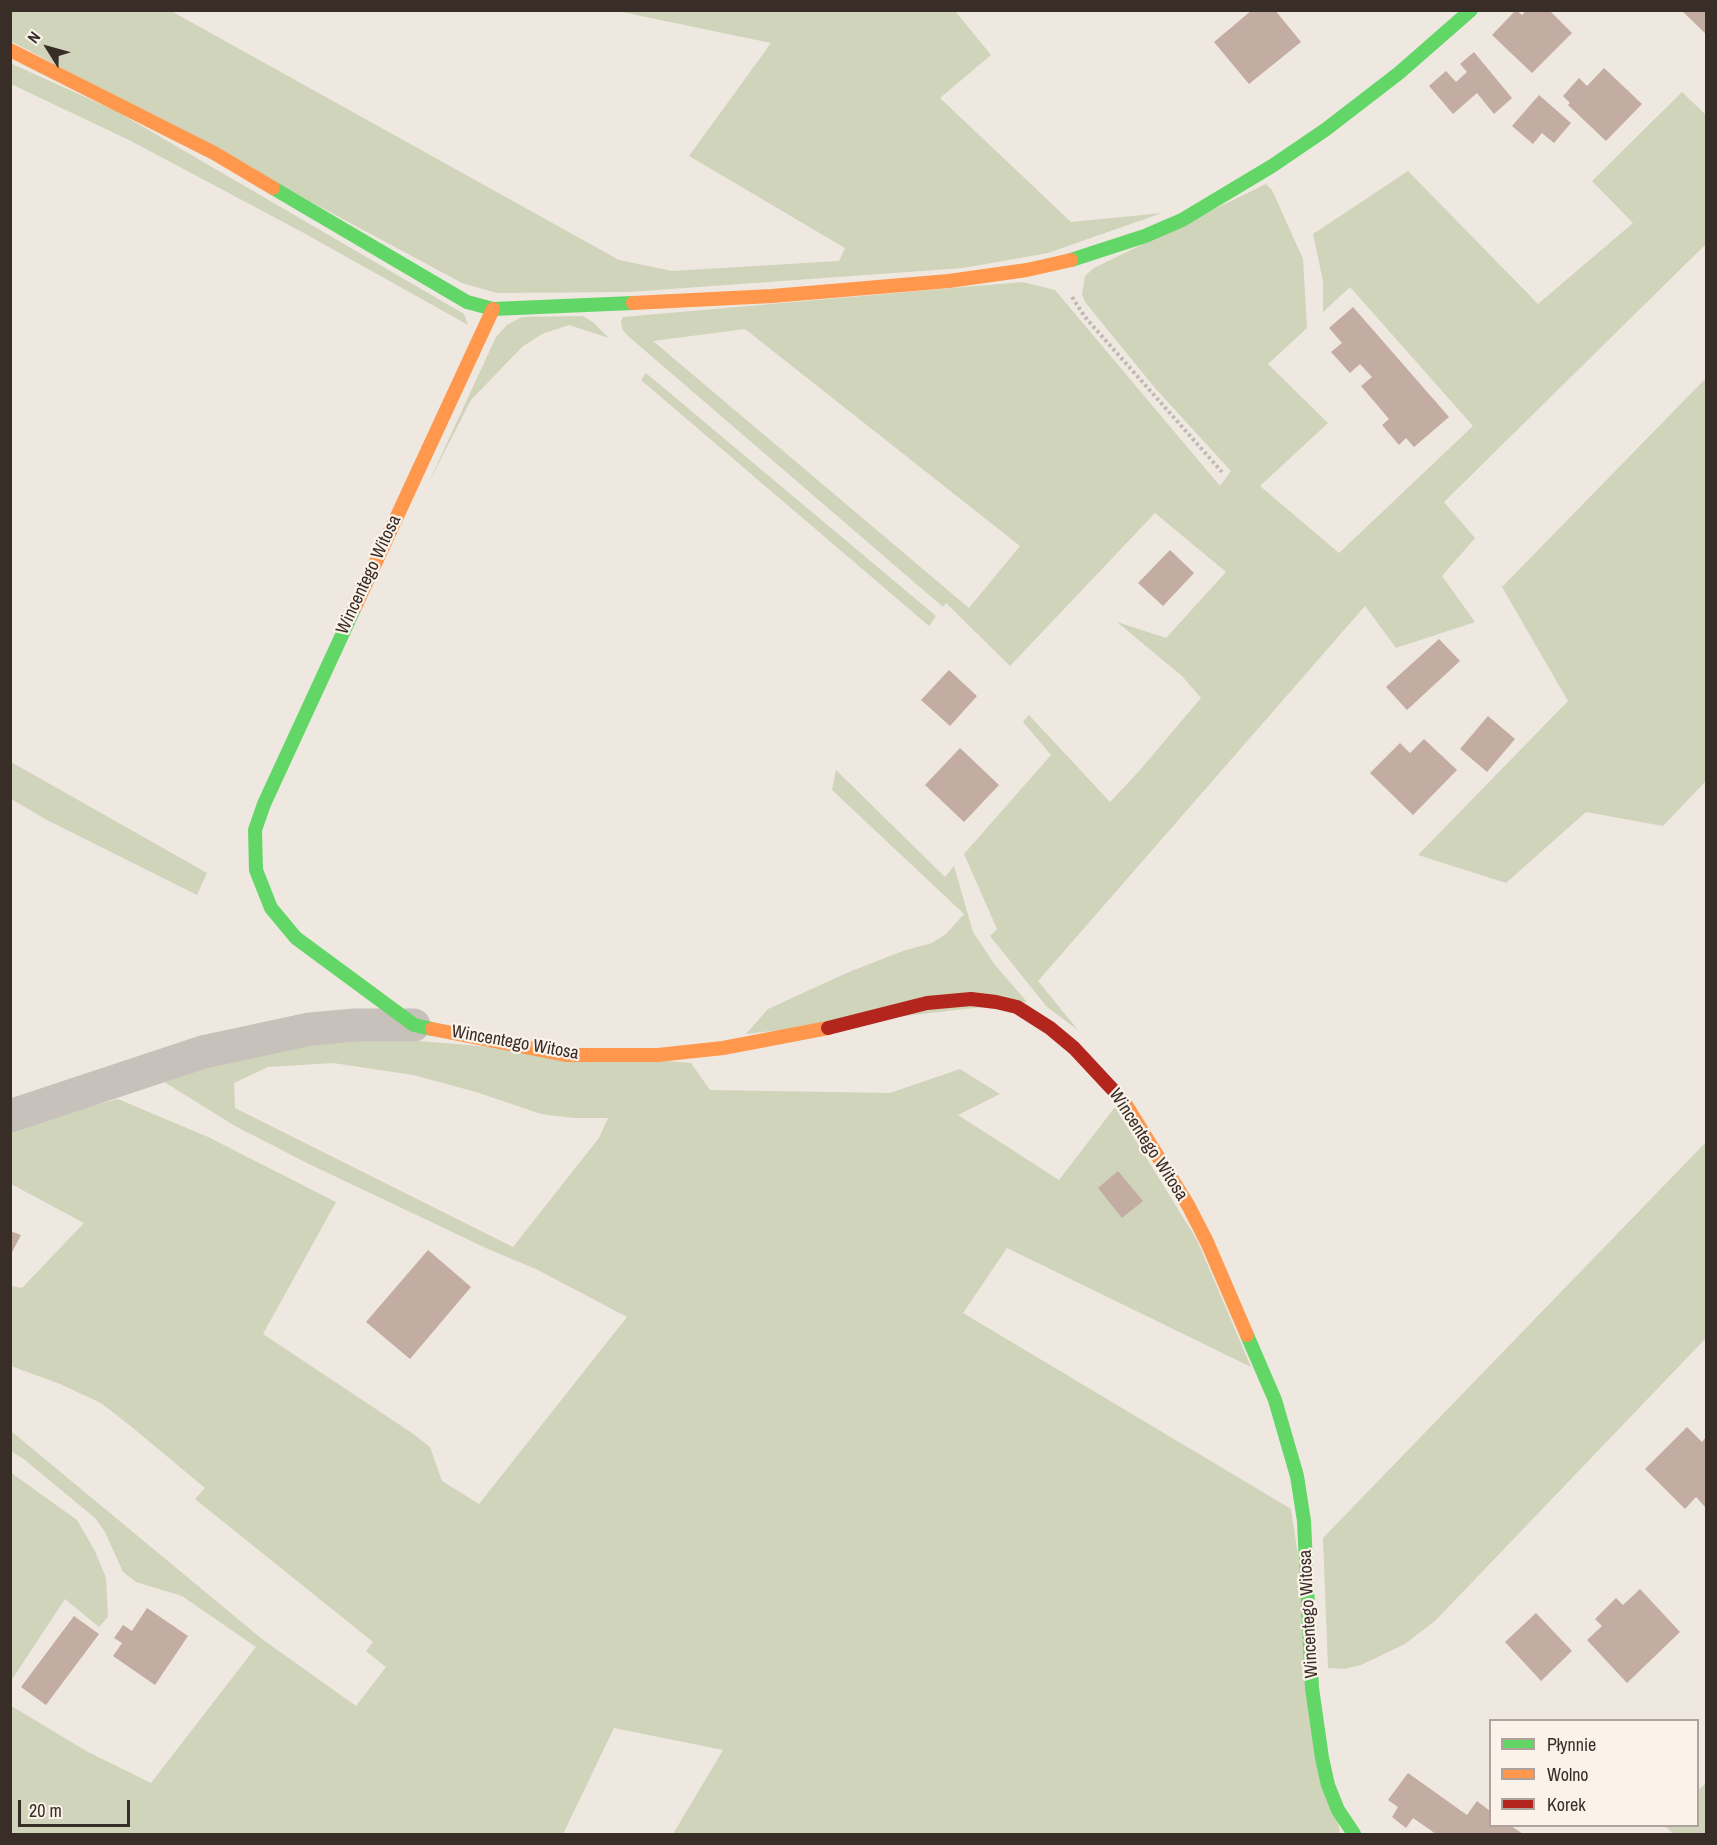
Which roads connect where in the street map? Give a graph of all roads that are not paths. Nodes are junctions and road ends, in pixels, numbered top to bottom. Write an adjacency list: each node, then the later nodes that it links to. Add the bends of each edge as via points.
1 (1472, 10): 3 (street, via 1340,118 1229,193 1145,236 1060,262 994,276 867,289)
2 (10, 50): 3 (street, via 214,153 467,302)
3 (493, 309): 4 (street, Wincentego Witosa, via 284,758 255,830 256,870 280,920 296,938)
4 (414, 1025): 5 (street, Wincentego Witosa, via 310,1029 225,1047); 6 (street, Wincentego Witosa, via 566,1055 658,1055 723,1048 927,1004 971,999 1017,1007 1074,1048 1126,1105 1188,1205 1208,1242 1275,1400 1297,1476 1304,1521 1312,1688 1322,1758 1338,1810)
5 (10, 1116)
6 (1354, 1834)

